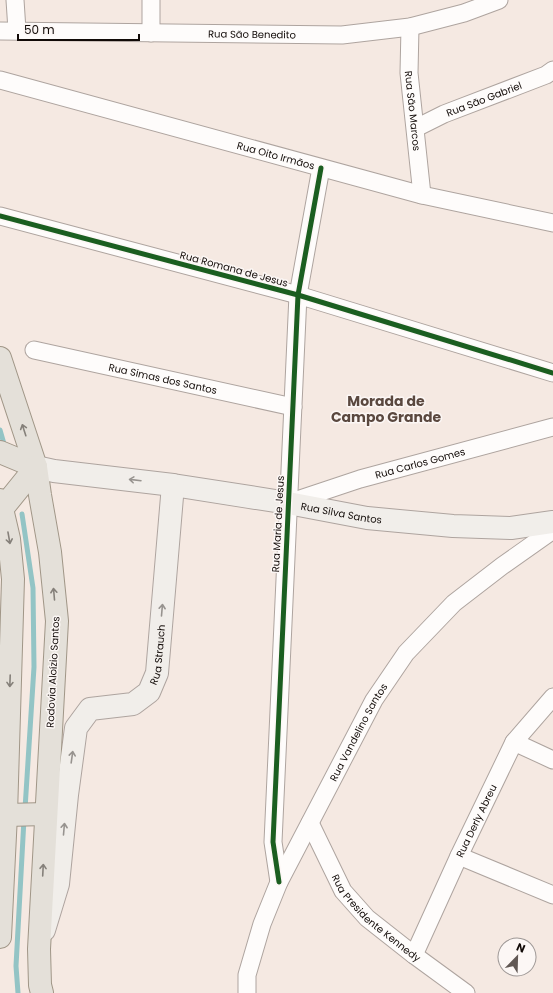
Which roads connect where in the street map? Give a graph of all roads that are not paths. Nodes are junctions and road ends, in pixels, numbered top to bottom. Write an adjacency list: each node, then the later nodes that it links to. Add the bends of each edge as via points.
1 (15, 0): 5 (street)
2 (151, 0): 7 (street)
3 (499, 0): 4 (street, Rua São Benedito, via 464,13)
4 (410, 27): 7 (street, Rua São Benedito, via 342,35); 10 (street, Rua São Marcos, via 409,73)
5 (17, 30): 6 (street, Rua São Benedito); 7 (street, Rua São Benedito)
6 (0, 31)
7 (151, 33)
8 (551, 74): 10 (street, Rua São Gabriel, via 444,114)
9 (0, 80): 11 (street, Rua Oito Irmãos)
10 (416, 128): 12 (street, Rua São Marcos)
11 (321, 168): 12 (street, Rua Oito Irmãos); 15 (street, Rua Maria de Jesus)
12 (422, 195): 14 (street, Rua Oito Irmãos)
13 (0, 216): 15 (street, Rua Romana de Jesus)
14 (553, 223)
15 (298, 295): 18 (street, Rua Romana de Jesus); 19 (street, Rua Maria de Jesus)
16 (34, 350): 19 (street, Rua Simas dos Santos)
17 (0, 358): 22 (main road, Rodovia Aloízio Santos, one-way to 17)
18 (553, 373)
19 (293, 407): 24 (street, Rua Maria de Jesus)
20 (553, 427): 24 (street, Rua Carlos Gomes, via 360,479)
21 (0, 452): 22 (main road)
22 (36, 467): 23 (street, Rua Silva Santos, one-way to 22); 25 (main road); 34 (main road, Rodovia Aloízio Santos, one-way to 22, via 57,621 50,552)
23 (173, 485): 24 (street, Rua Silva Santos); 33 (street, Rua Strauch, one-way to 23, via 76,728 90,709 133,704 149,692 157,673)
24 (288, 503): 26 (street, Rua Silva Santos, via 367,518 453,526 511,528); 37 (street, Rua Maria de Jesus, via 273,842)
25 (1, 504): 28 (main road, Rodovia Aloízio Santos, one-way to 28, via 9,539)
26 (553, 522)
27 (553, 530): 35 (street, Rua Vandelino Santos, via 454,603 406,653 374,700)
28 (13, 579): 29 (street); 34 (main road, Rodovia Aloízio Santos, one-way to 34)
29 (0, 655)
30 (553, 696): 31 (street, Rua Derly Abreu)
31 (514, 742): 32 (street); 36 (street, Rua Derly Abreu)
32 (553, 760)
33 (67, 795): 34 (street, via 62,804); 40 (street, Rua Strauch, one-way to 33, via 58,884)
34 (17, 814): 39 (main road, Rodovia Aloízio Santos); 40 (main road, Rodovia Aloízio Santos, one-way to 34)
35 (310, 823): 37 (street, Rua Vandelino Santos); 41 (street, Rua Presidente Kennedy, via 343,891 367,918)
36 (459, 856): 38 (street); 41 (street, Rua Derly Abreu)
37 (279, 882): 42 (street, Rua Vandelino Santos, via 262,924)
38 (553, 895)
39 (0, 937)
40 (39, 949): 43 (main road, Rodovia Aloízio Santos)
41 (414, 955): 46 (street, Rua Presidente Kennedy)
42 (248, 975): 44 (street, Rua Vandelino Santos); 45 (street)
43 (42, 993)
44 (247, 993)
45 (259, 993)
46 (466, 993)

